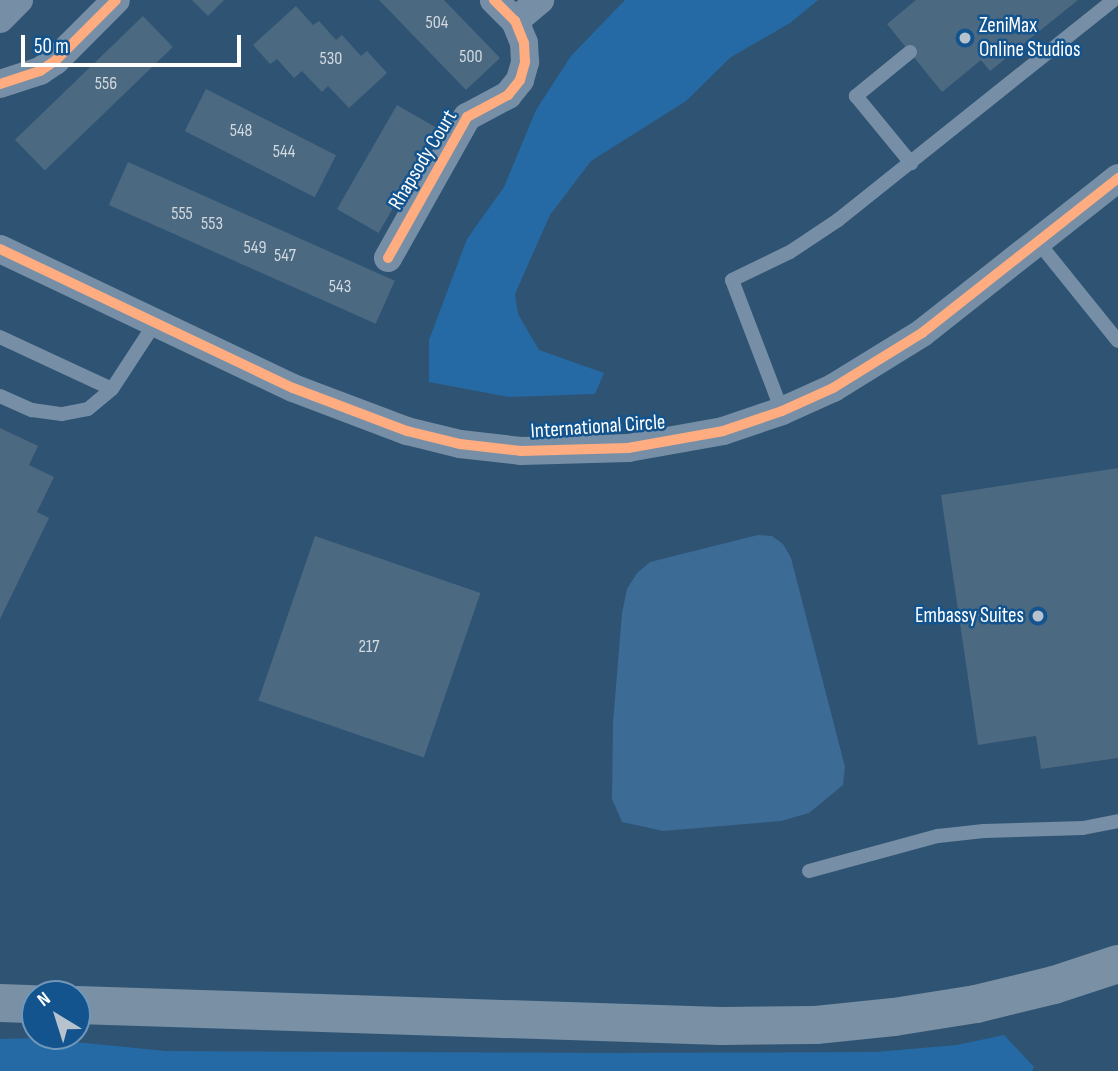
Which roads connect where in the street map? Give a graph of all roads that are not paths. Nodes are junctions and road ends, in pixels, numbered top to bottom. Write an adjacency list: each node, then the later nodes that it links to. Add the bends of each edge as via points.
1 (19, 0): 6 (street)
2 (116, 0): 9 (street, via 55,61)
3 (494, 0): 7 (street)
4 (540, 0): 7 (street)
5 (1114, 0): 10 (lane)
6 (0, 19)
7 (515, 21): 14 (street, Rhapsody Court, via 524,43 520,80 508,95 467,117)
8 (910, 52): 10 (lane, via 856,96)
9 (0, 84)
10 (911, 163): 20 (lane, via 790,252 732,280)
11 (1118, 178): 12 (street, International Circle)
12 (1038, 242): 17 (lane); 20 (street, International Circle, via 922,333 867,369)
13 (0, 249): 15 (street, International Circle)
14 (388, 258)
15 (155, 323): 18 (lane); 20 (street, International Circle, via 354,413 460,443 521,451 628,448 723,431)
16 (0, 337): 18 (lane)
17 (1118, 341)
18 (112, 390): 19 (lane, via 88,409 62,414 32,410)
19 (0, 396)
20 (782, 411)
21 (1118, 821): 22 (lane, via 1083,828 938,836)
22 (808, 871)
23 (1118, 964): 26 (highway, via 976,1004 816,1025 721,1026)
24 (0, 1003): 25 (highway)
25 (21, 1004)
26 (91, 1005)

